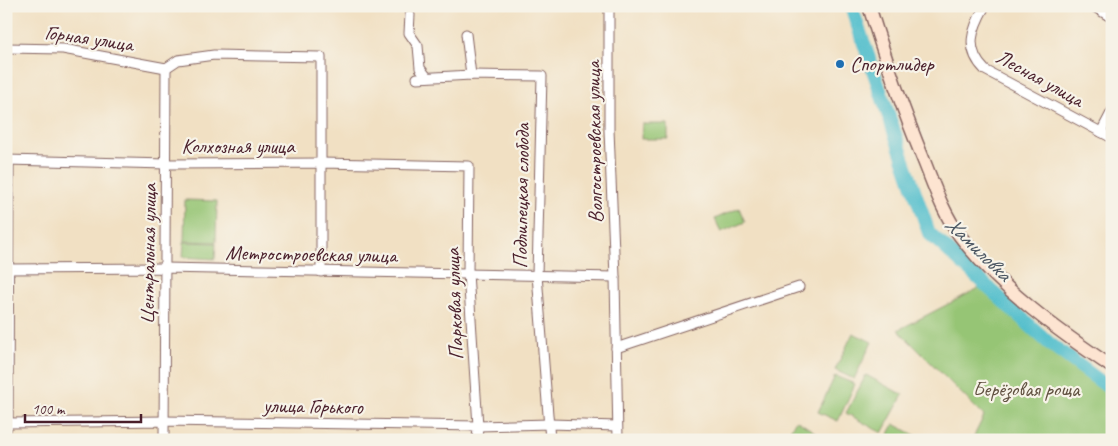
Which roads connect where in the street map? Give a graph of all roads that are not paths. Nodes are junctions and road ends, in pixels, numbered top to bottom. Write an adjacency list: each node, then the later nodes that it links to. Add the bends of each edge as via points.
1 (609, 6): 25 (street, Волгостроевская улица)
2 (869, 6): 28 (main road, via 914,136 942,207 958,234 978,259 1024,302)
3 (984, 6): 14 (street, Лесная улица, via 972,36 978,63 985,70)
4 (1093, 6): 6 (street)
5 (410, 15): 11 (street, via 409,32 418,46 420,68)
6 (1112, 18)
7 (466, 34): 10 (street)
8 (6, 48): 9 (street, Горная улица, via 64,49)
9 (166, 68): 17 (street, via 178,60 214,55 321,57); 18 (street, Центральная улица)
10 (472, 75): 11 (street, Подлипецкая слобода); 24 (street, Подлипецкая слобода, via 542,76)
11 (428, 77): 12 (street, Подлипецкая слобода)
12 (417, 78)
13 (1112, 111): 14 (street)
14 (1101, 132): 15 (street, Лесная улица)
15 (1112, 138)
16 (7, 160): 18 (street, Колхозная улица); 21 (street)
17 (321, 163): 18 (street, Колхозная улица); 19 (street, Колхозная улица); 22 (street)
18 (167, 164): 20 (street, Центральная улица)
19 (469, 166): 23 (street, Парковая улица)
20 (165, 268): 21 (street, Метростроевская улица); 22 (street, Метростроевская улица); 29 (street, Центральная улица)
21 (7, 269): 33 (street)
22 (321, 272): 23 (street, Метростроевская улица)
23 (468, 273): 24 (street, Метростроевская улица); 31 (street, Парковая улица)
24 (537, 275): 25 (street, Метростроевская улица); 30 (street, Подлипецкая слобода)
25 (615, 277): 27 (street, Волгостроевская улица)
26 (799, 287): 27 (street)
27 (616, 348): 32 (street, Волгостроевская улица)
28 (1112, 367)
29 (164, 421): 31 (street, улица Горького); 33 (street, улица Горького); 34 (street, Центральная улица)
30 (550, 424): 31 (street, улица Горького); 32 (street, улица Горького); 36 (street, Подлипецкая слобода)
31 (478, 426): 35 (street, Парковая улица)
32 (617, 426): 37 (street, Волгостроевская улица)
33 (7, 427)
34 (164, 440)
35 (477, 440)
36 (550, 440)
37 (618, 440)

